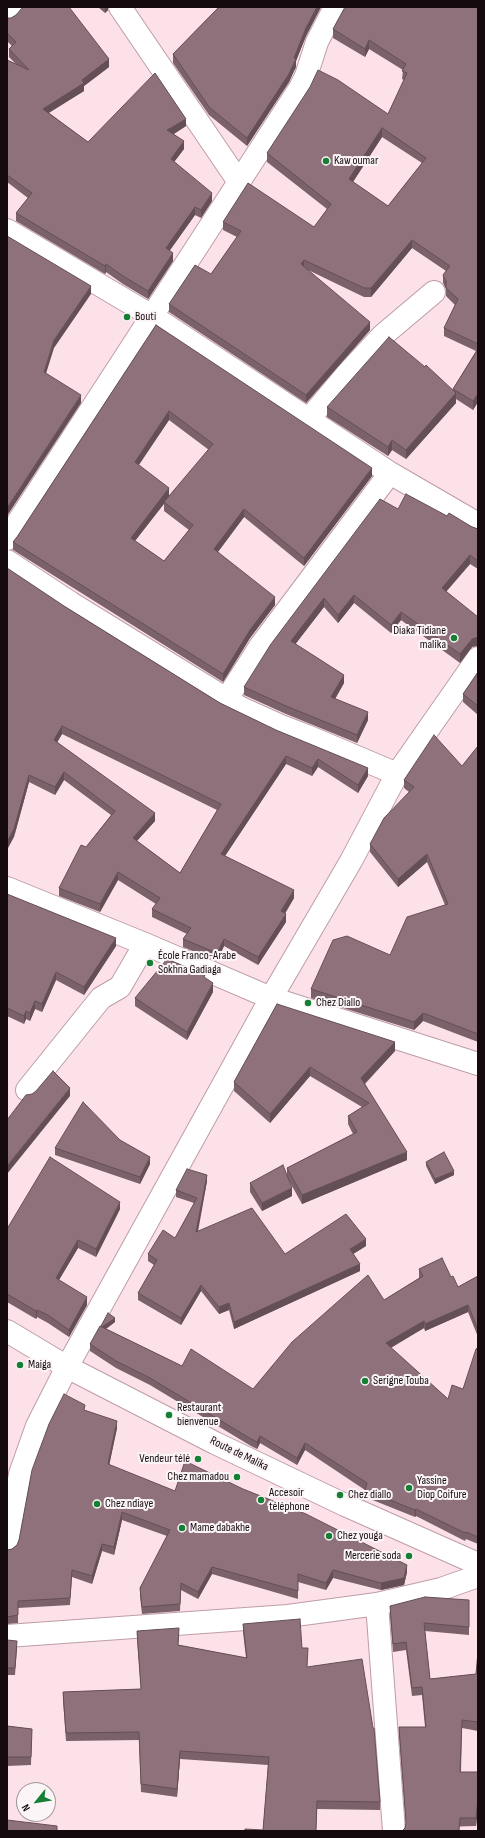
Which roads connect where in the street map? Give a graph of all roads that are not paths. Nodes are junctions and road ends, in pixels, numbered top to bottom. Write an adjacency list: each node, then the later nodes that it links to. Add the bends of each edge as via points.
1 (14, 7): 4 (street)
2 (120, 7): 5 (street)
3 (334, 7): 5 (street, via 317,42 300,88)
4 (7, 14)
5 (239, 182): 8 (street)
6 (7, 230): 8 (street)
7 (434, 292): 9 (street, via 382,336 346,374)
8 (152, 316): 9 (street); 12 (street)
9 (309, 420): 10 (street)
10 (390, 473): 11 (street); 15 (street, via 261,645)
11 (478, 524)
12 (7, 539)
13 (7, 561): 15 (street)
14 (478, 658): 16 (street)
15 (226, 700): 16 (street, via 280,726)
16 (397, 774): 19 (street, via 351,861)
17 (7, 888): 18 (street)
18 (145, 944): 19 (street); 21 (street, via 120,987 101,998)
19 (271, 998): 20 (street); 23 (street)
20 (478, 1064)
21 (27, 1090)
22 (7, 1331): 23 (street, Route de Malika)
23 (67, 1367): 24 (street, via 36,1426 20,1474); 25 (street, Route de Malika, via 215,1443)
24 (7, 1545)
25 (478, 1564)
26 (478, 1576): 27 (street, via 441,1589)
27 (377, 1604): 28 (street, via 288,1616); 29 (street)
28 (7, 1636)
29 (394, 1831)

